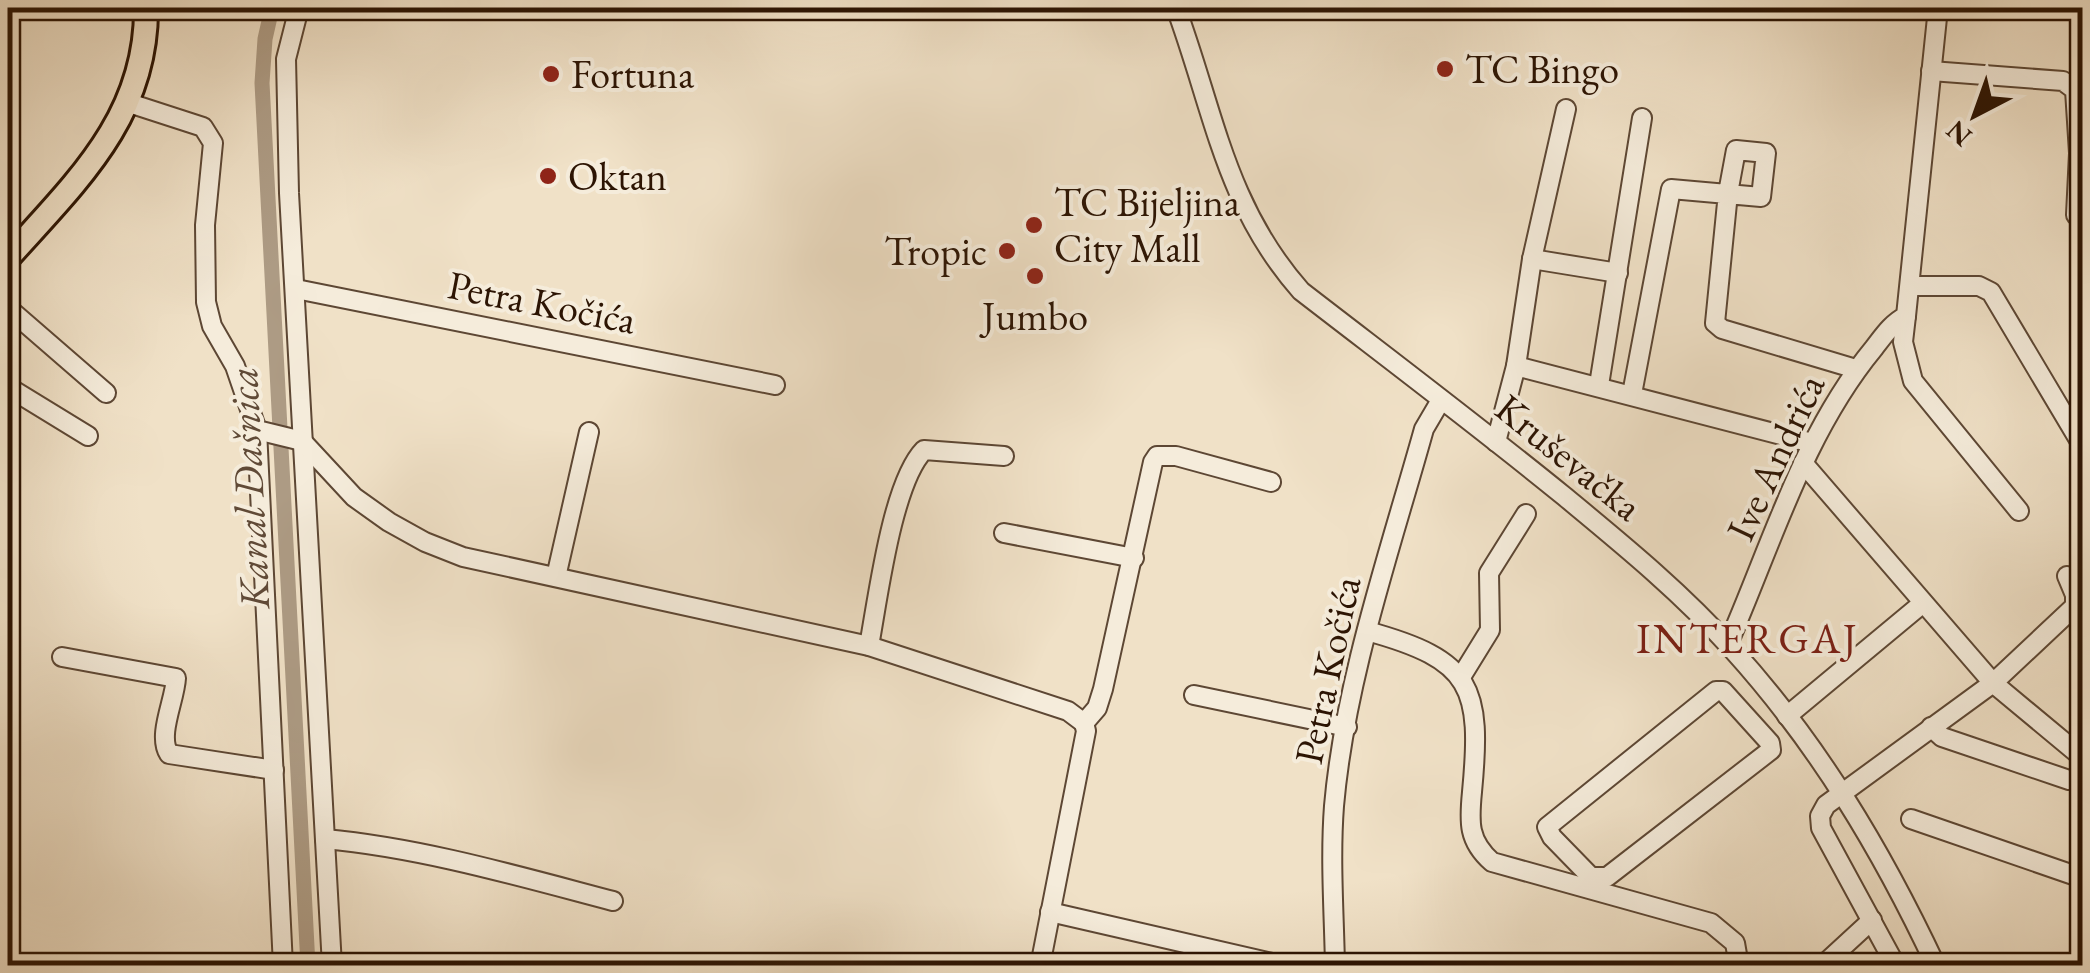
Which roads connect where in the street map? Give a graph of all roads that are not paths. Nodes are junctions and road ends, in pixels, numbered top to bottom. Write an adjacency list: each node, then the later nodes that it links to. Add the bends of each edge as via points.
1 (146, 8): 6 (main road)
2 (299, 8): 14 (street, via 285,83)
3 (1176, 8): 24 (street, Kruševačka, via 1234,188 1278,264 1301,291)
4 (1938, 8): 5 (street)
5 (1930, 71): 9 (street, via 2063,81 2075,90); 13 (street)
6 (130, 103): 10 (main road, via 74,184); 25 (street, via 203,127 214,144 206,302)
7 (1566, 109): 11 (street)
8 (1642, 118): 12 (street)
9 (2076, 215)
10 (8, 258)
11 (1532, 259): 12 (street); 17 (street)
12 (1618, 273): 20 (street)
13 (1910, 286): 16 (street); 31 (street, via 1979,286 1991,292)
14 (296, 288): 19 (street, Petra Kočića); 28 (street)
15 (8, 308): 22 (street)
16 (1906, 316): 18 (street, Ive Andrića); 35 (street, via 1903,342 1913,381)
17 (1516, 366): 20 (street); 29 (street)
18 (1856, 370): 23 (street, via 1715,323 1728,193 1671,190); 30 (street, Ive Andrića)
19 (775, 384)
20 (1599, 386): 23 (street)
21 (8, 387): 27 (street)
22 (106, 394)
23 (1632, 394): 30 (street)
24 (1441, 400): 29 (street, Kruševačka); 42 (street, Petra Kočića, via 1424,429)
25 (262, 432): 28 (street); 56 (street)
26 (589, 432): 40 (street)
27 (88, 436)
28 (297, 440): 40 (street, via 354,497 425,542); 60 (street, via 307,474)
29 (1496, 442): 43 (street, Kruševačka, via 1641,559)
30 (1812, 443): 33 (street, Ive Andrića)
31 (2082, 446)
32 (1004, 456): 44 (street, via 924,450 915,460)
33 (1803, 463): 41 (street); 43 (street, Ive Andrića)
34 (1271, 482): 38 (street, via 1158,456)
35 (2019, 512)
36 (1526, 514): 47 (street, Kruševačka, via 1489,573 1490,630)
37 (1004, 533): 38 (street)
38 (1134, 558): 52 (street, via 1098,708)
39 (2067, 576): 48 (street, via 2075,606)
40 (556, 577): 44 (street)
41 (1923, 603): 48 (street); 51 (street)
42 (1367, 631): 47 (street, via 1412,644); 53 (street, Petra Kočića)
43 (1728, 644): 46 (street, Kruševačka)
44 (868, 646): 52 (street, via 1068,711)
45 (62, 658): 56 (street, via 176,678 164,747 170,754)
46 (1744, 663): 49 (street); 51 (street, Kruševačka)
47 (1461, 676): 70 (street, via 1476,727 1468,825 1477,848 1492,862 1711,924 1735,944)
48 (1993, 683): 54 (street); 55 (street)
49 (1716, 691): 49 (street, via 1772,750 1607,877 1592,877 1546,827)
50 (1194, 695): 53 (street)
51 (1787, 716): 58 (street, Kruševačka)
52 (1084, 723): 63 (street)
53 (1347, 727): 69 (street, Petra Kočića, via 1334,805)
54 (1931, 727): 57 (street, via 1942,737); 58 (street)
55 (2082, 757)
56 (274, 770): 65 (street)
57 (2069, 780)
58 (1842, 791): 64 (street, via 1826,805 1821,828); 73 (street, Kruševačka)
59 (1911, 818): 61 (street)
60 (325, 839): 62 (street, via 388,846); 66 (street)
61 (2082, 878)
62 (612, 901)
63 (1050, 912): 67 (street); 68 (street)
64 (1872, 920): 71 (street); 72 (street)
65 (283, 966)
66 (332, 966)
67 (1040, 966)
68 (1285, 966)
69 (1335, 966)
70 (1740, 966)
71 (1822, 966)
72 (1896, 966)
73 (1936, 966)

